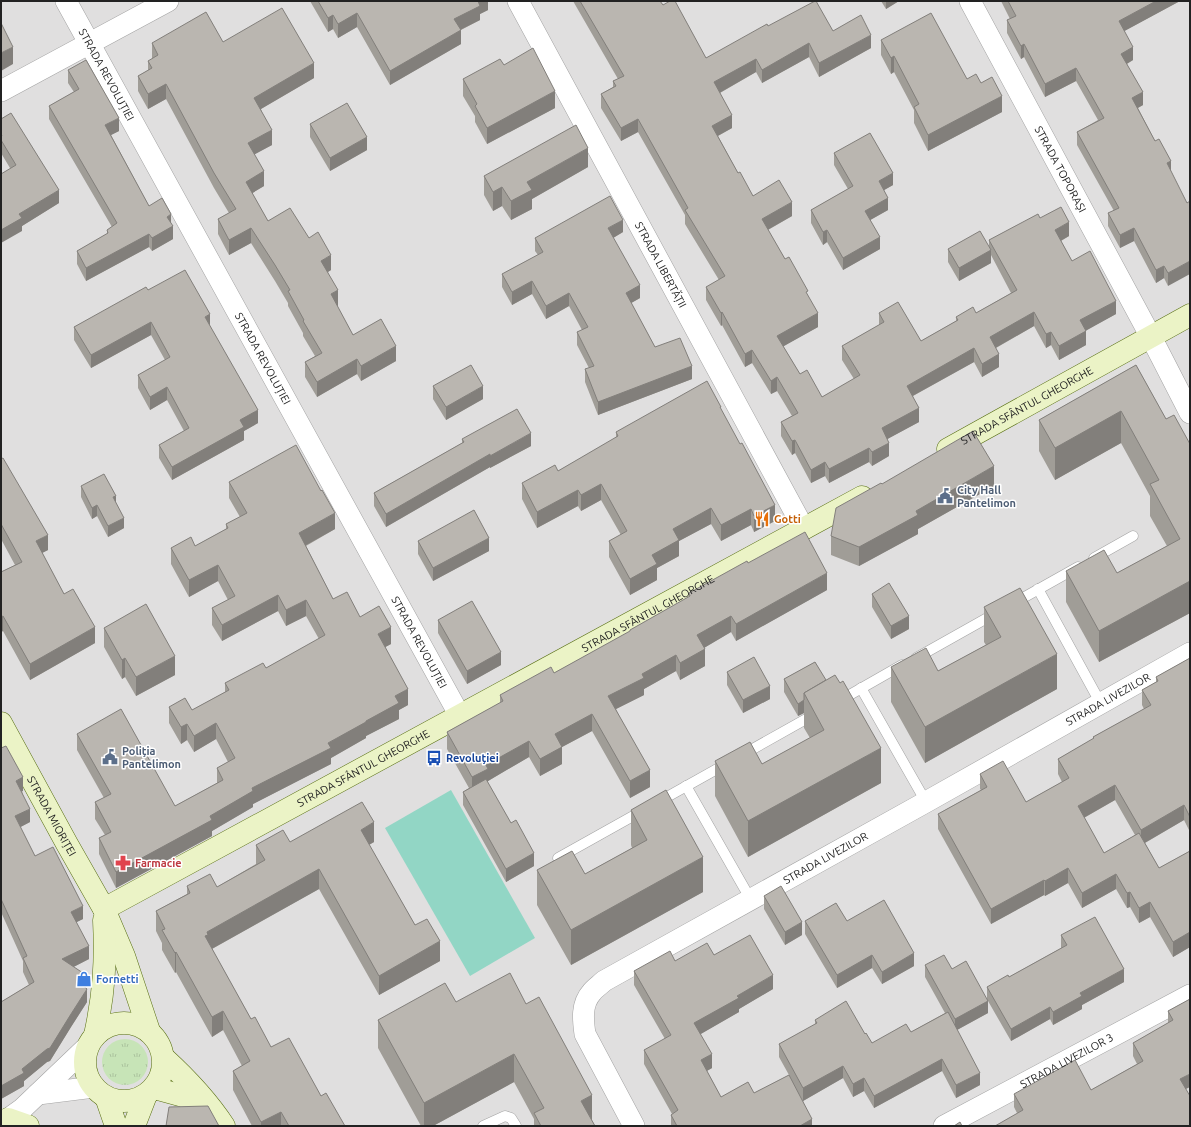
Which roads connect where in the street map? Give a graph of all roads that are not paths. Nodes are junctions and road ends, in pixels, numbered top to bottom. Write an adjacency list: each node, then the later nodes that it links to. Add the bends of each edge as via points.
1 (66, 1): 5 (street, STRADA REVOLUȚIEI)
2 (168, 1): 5 (street)
3 (518, 1): 12 (street, STRADA LIBERTĂȚII)
4 (970, 1): 8 (street, STRADA TOPORAȘI)
5 (89, 44): 6 (street); 18 (street, STRADA REVOLUȚIEI)
6 (1, 91)
7 (1190, 315): 8 (street, STRADA SFÂNTUL GHEORGHE)
8 (1151, 337): 9 (street, STRADA TOPORAȘI); 10 (street, STRADA SFÂNTUL GHEORGHE)
9 (1190, 413)
10 (933, 458)
11 (878, 488): 12 (street, STRADA SFÂNTUL GHEORGHE)
12 (804, 529): 18 (street, STRADA SFÂNTUL GHEORGHE)
13 (1133, 536): 14 (lane)
14 (1038, 589): 16 (lane); 17 (lane)
15 (1190, 653): 17 (street, STRADA LIVEZILOR)
16 (861, 688): 20 (lane); 21 (lane)
17 (1101, 704): 21 (street, STRADA LIVEZILOR)
18 (460, 716): 24 (street, STRADA SFÂNTUL GHEORGHE)
19 (1, 723): 24 (street, STRADA MIORIȚEI)
20 (686, 786): 22 (lane); 23 (lane)
21 (926, 802): 23 (street, STRADA LIVEZILOR)
22 (558, 858)
23 (751, 900): 38 (street, STRADA LIVEZILOR, via 604,981 592,992 584,1006 586,1034)
24 (104, 909): 26 (street, STRADA MIORIȚEI, via 124,956); 27 (street, STRADA MIORIȚEI, via 104,978 101,1008)
25 (1190, 995): 39 (street, STRADA LIVEZILOR 3)
26 (149, 1030): 27 (street, via 128,1022 116,1023 104,1028); 28 (street, via 157,1038)
27 (91, 1041): 29 (street, via 85,1058 85,1068 88,1078); 31 (street)
28 (164, 1058): 30 (street, via 160,1079); 32 (street, via 192,1085)
29 (100, 1092): 30 (street, via 116,1101 126,1102 137,1100); 31 (street); 34 (street)
30 (150, 1092): 32 (street, via 183,1096); 35 (street)
31 (38, 1094): 33 (street)
32 (219, 1118)
33 (12, 1122)
34 (116, 1126)
35 (134, 1126)
36 (483, 1126): 37 (lane, via 505,1116 511,1118)
37 (516, 1126)
38 (634, 1126)
39 (944, 1126)

